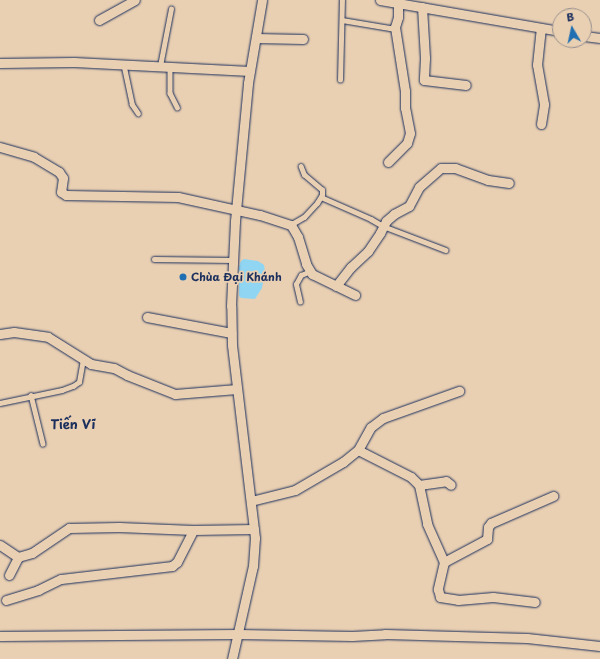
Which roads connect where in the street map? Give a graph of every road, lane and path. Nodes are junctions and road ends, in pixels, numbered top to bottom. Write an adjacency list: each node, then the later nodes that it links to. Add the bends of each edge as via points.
1 (135, 0): 8 (street)
2 (262, 0): 13 (street)
3 (342, 0): 9 (lane)
4 (380, 0): 5 (street)
5 (398, 3): 6 (street); 11 (street)
6 (422, 7): 10 (street); 21 (street, via 424,80)
7 (171, 9): 17 (lane)
8 (99, 20)
9 (342, 20): 11 (lane); 20 (lane)
10 (542, 28): 12 (street); 24 (street, via 537,65 544,104)
11 (395, 29): 26 (street, via 410,133 407,143)
12 (552, 30)
13 (256, 38): 14 (street); 19 (street)
14 (303, 39)
15 (0, 63): 16 (street, via 74,62)
16 (124, 65): 17 (street); 23 (lane, via 130,97)
17 (160, 66): 18 (street)
18 (170, 67): 19 (street); 22 (lane, via 170,92)
19 (250, 71): 30 (street)
20 (340, 80)
21 (466, 84)
22 (177, 107)
23 (138, 113)
24 (541, 124)
25 (0, 147): 30 (street, via 34,157 59,172 63,178 61,190 66,195 178,197)
26 (388, 162)
27 (301, 167): 29 (lane, via 304,175 322,190)
28 (509, 183): 32 (street, via 488,180 455,168 442,168 420,187 409,206 394,214)
29 (321, 197): 31 (lane, via 304,217); 32 (lane)
30 (237, 209): 31 (street); 35 (street)
31 (290, 225): 36 (street, via 298,236 306,264)
32 (384, 226): 33 (lane); 37 (street, via 368,252 351,267)
33 (446, 250)
34 (154, 259): 35 (lane)
35 (234, 260): 41 (street)
36 (311, 271): 37 (street, via 312,274); 39 (lane, via 301,275 296,284)
37 (336, 286): 38 (street)
38 (355, 295)
39 (300, 302)
40 (147, 317): 41 (street)
41 (232, 333): 44 (street)
42 (0, 334): 43 (street, via 14,332 48,338)
43 (83, 360): 44 (street, via 114,368 127,376 175,394); 46 (lane, via 79,382 62,390)
44 (237, 389): 53 (street)
45 (459, 391): 49 (street, via 383,418 371,427)
46 (31, 395): 47 (lane); 48 (lane)
47 (0, 403)
48 (43, 444)
49 (358, 450): 50 (street, via 411,477); 53 (street, via 343,462 295,490)
50 (419, 485): 51 (street, via 446,481); 58 (street, via 427,524)
51 (451, 485)
52 (553, 496): 58 (street, via 491,523 487,539)
53 (251, 501): 54 (street)
54 (254, 529): 55 (street); 62 (street, via 256,538 253,566)
55 (193, 530): 57 (street, via 70,528 32,553); 60 (street, via 177,562 172,566 61,579 38,590)
56 (0, 545): 57 (street)
57 (18, 557): 59 (street)
58 (444, 562): 61 (street, via 438,590 440,598 458,600 493,596)
59 (9, 575)
60 (6, 600)
61 (535, 602)
62 (238, 634): 63 (street); 64 (street, via 385,634 527,638); 65 (street)
63 (0, 636)
64 (600, 646)
65 (232, 659)

